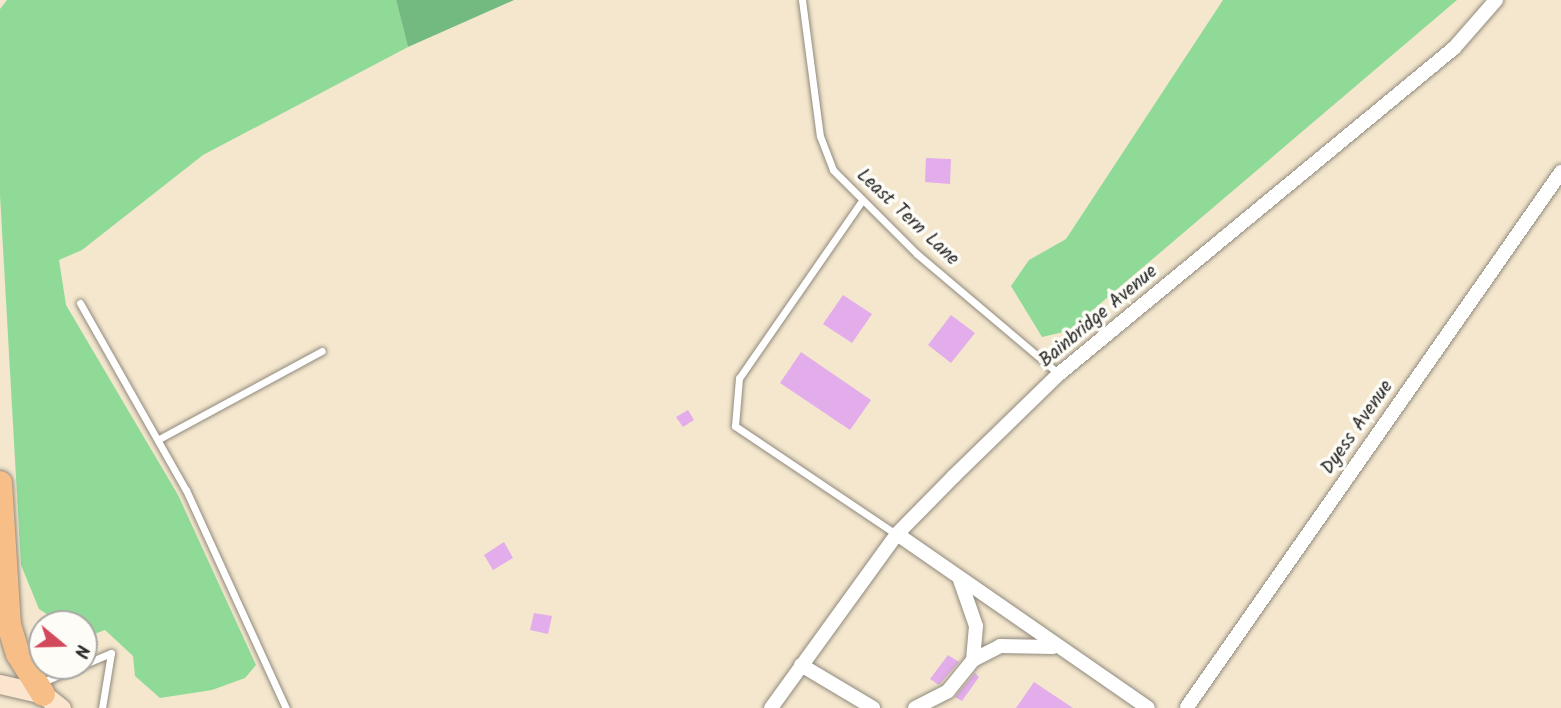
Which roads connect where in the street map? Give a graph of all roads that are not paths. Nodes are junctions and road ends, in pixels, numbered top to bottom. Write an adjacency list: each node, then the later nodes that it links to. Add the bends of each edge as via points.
1 (802, 0): 4 (lane, Least Tern Lane, via 820,136 833,170)
2 (1496, 0): 7 (street, Bainbridge Avenue, via 1454,48)
3 (1561, 172): 17 (street, Dyess Avenue)
4 (861, 202): 7 (lane, Least Tern Lane); 10 (lane, via 739,378 735,426)
5 (79, 303): 8 (lane)
6 (322, 351): 8 (lane)
7 (1059, 374): 10 (street, Bainbridge Avenue)
8 (159, 439): 19 (lane)
9 (0, 483): 16 (highway, via 13,642)
10 (897, 534): 11 (street); 14 (street, Bainbridge Avenue)
11 (960, 579): 12 (street); 13 (street, via 976,626)
12 (1057, 648): 13 (street, via 1000,646); 23 (street)
13 (973, 660): 22 (street, via 948,691)
14 (801, 666): 20 (street, Bainbridge Avenue); 21 (street)
15 (0, 684): 16 (street)
16 (42, 693): 18 (lane, via 111,653)
17 (1188, 707)
18 (102, 708)
19 (286, 708)
20 (771, 708)
21 (873, 708)
22 (915, 708)
23 (1148, 708)

